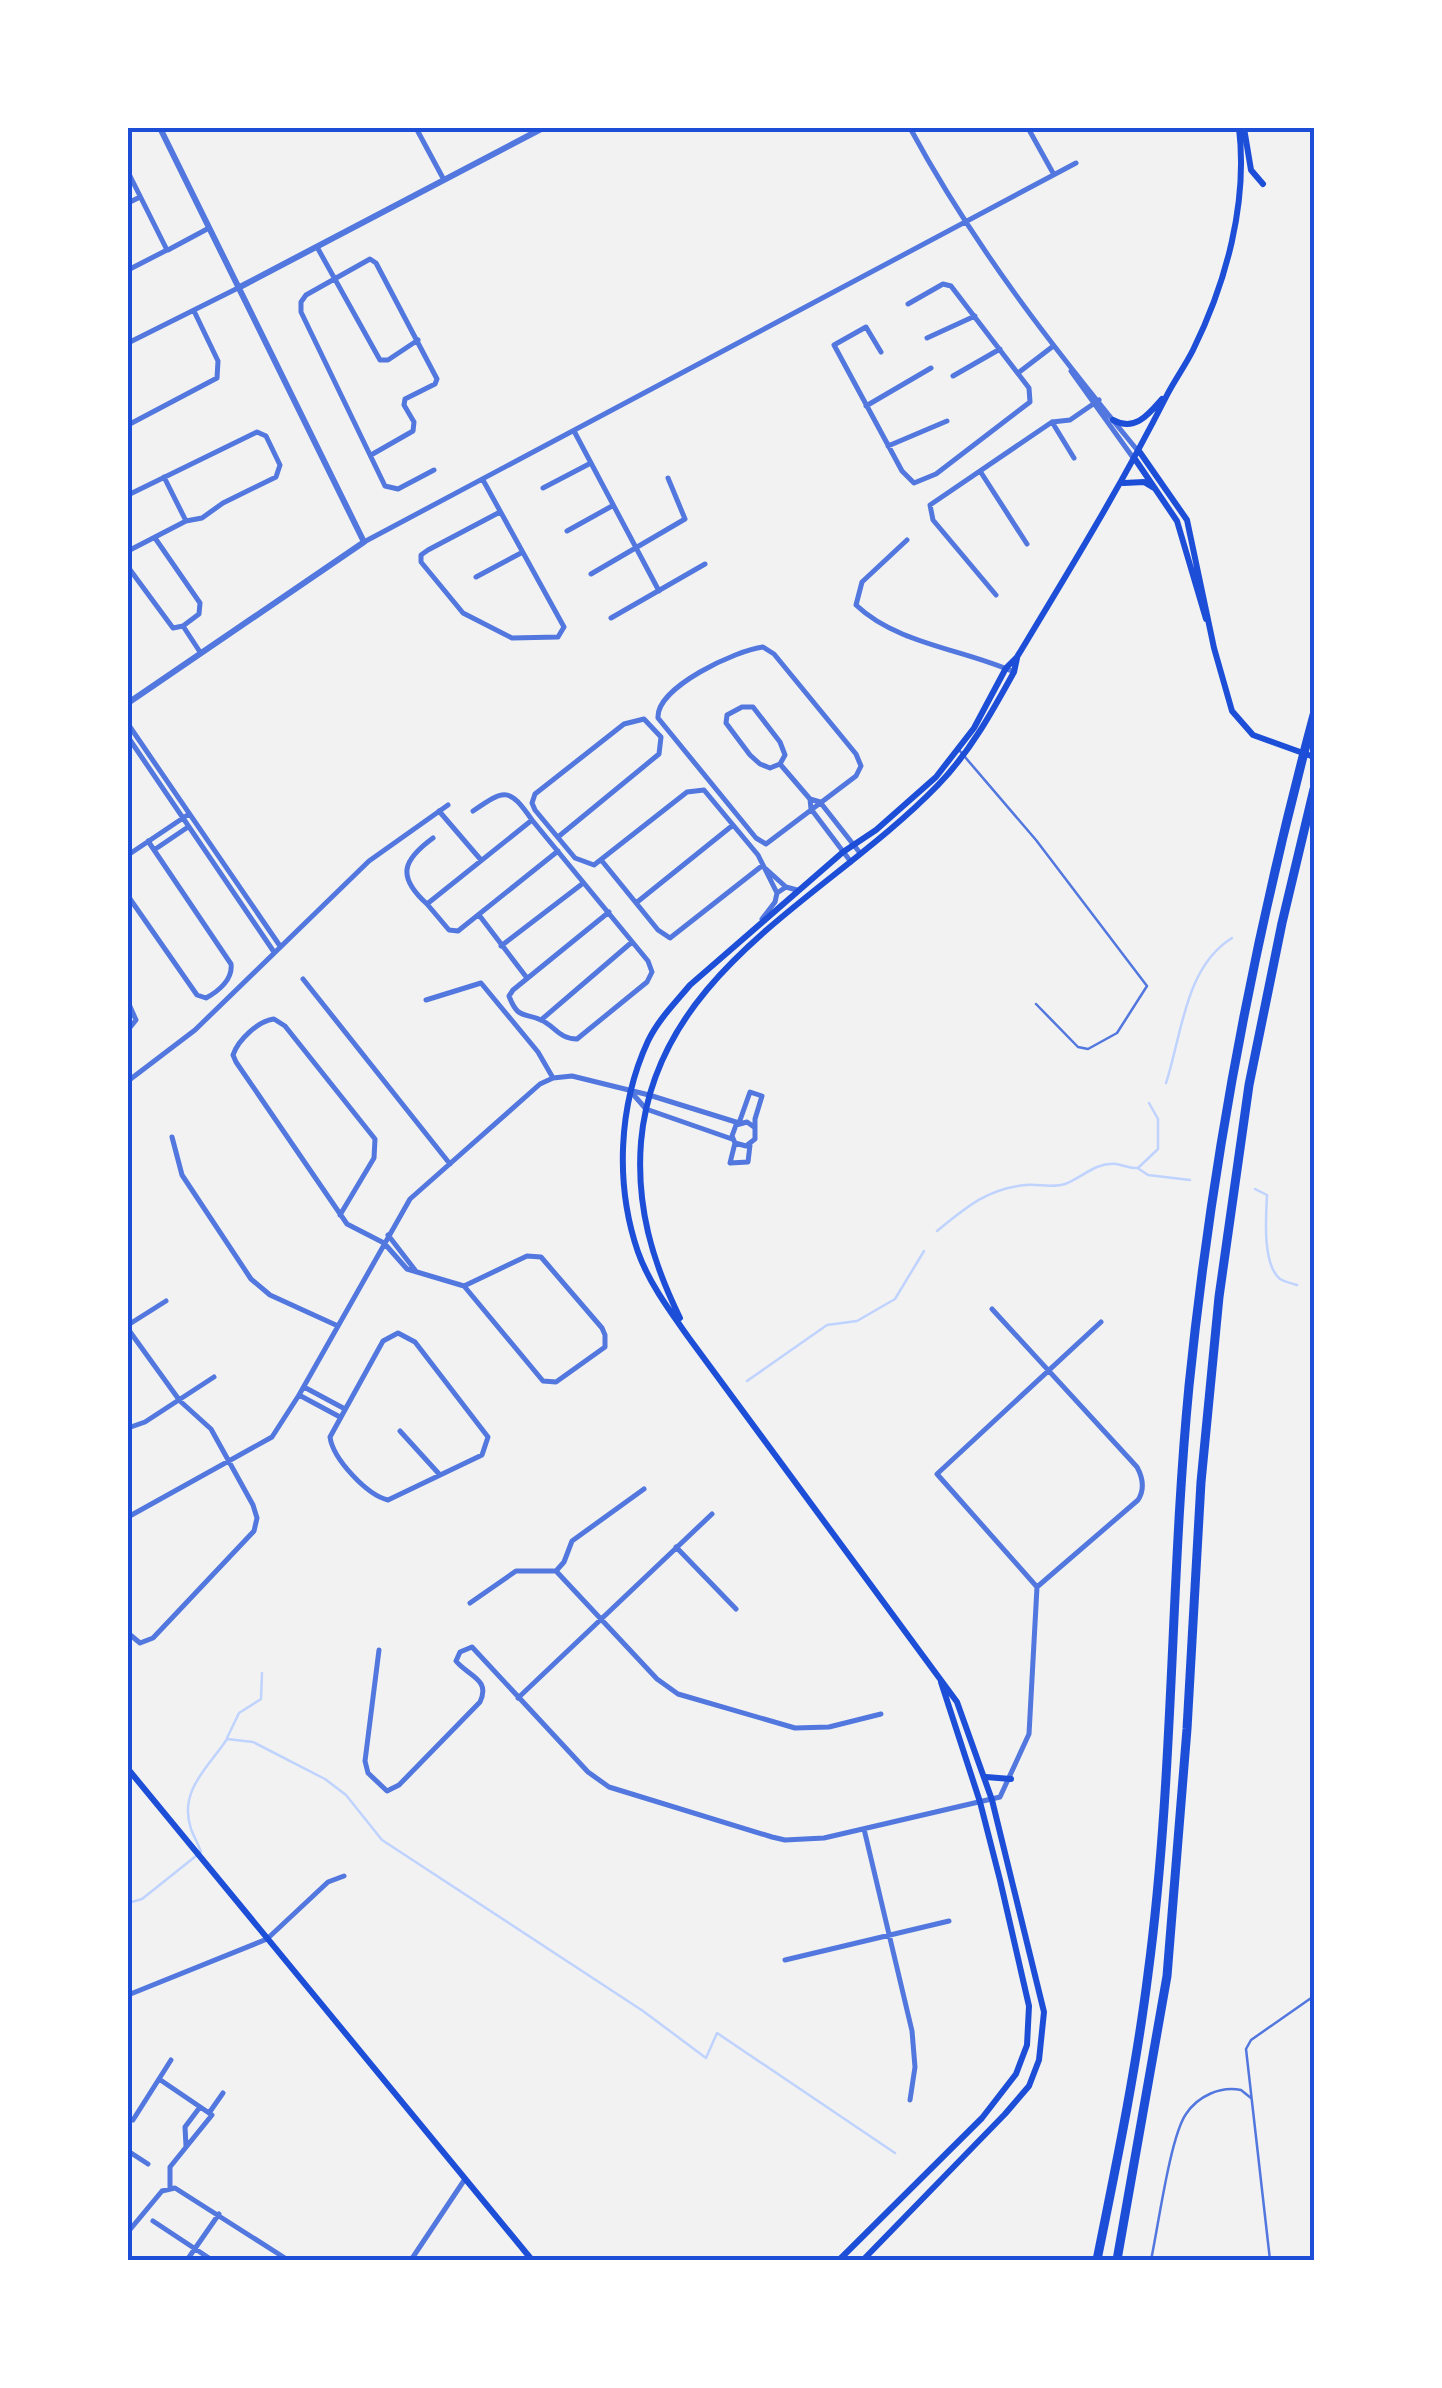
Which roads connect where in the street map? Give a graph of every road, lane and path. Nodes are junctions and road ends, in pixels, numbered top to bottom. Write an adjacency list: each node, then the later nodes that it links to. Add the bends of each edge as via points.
1 (160, 128): 15 (street)
2 (416, 128): 10 (street)
3 (543, 128): 10 (street)
4 (910, 128): 14 (street)
5 (1028, 128): 9 (street)
6 (1242, 128): 11 (main road, via 1251,170); 33 (main road, via 1231,244 1193,352)
7 (1076, 163): 9 (street)
8 (128, 172): 12 (street)
9 (1053, 174): 14 (street)
10 (444, 180): 16 (street)
11 (1263, 184)
12 (140, 196): 13 (street); 17 (street)
13 (128, 202)
14 (964, 224): 27 (street); 40 (street)
15 (209, 228): 17 (street); 20 (street)
16 (318, 247): 19 (street); 20 (street)
17 (167, 250): 18 (street)
18 (128, 270)
19 (333, 279): 25 (street, via 373,260); 25 (street, via 381,361); 42 (street, via 306,294 301,312)
20 (238, 288): 22 (street); 61 (street)
21 (908, 304): 23 (street, via 948,284)
22 (194, 311): 26 (street); 39 (street, via 218,361 217,378)
23 (975, 316): 24 (street); 28 (street)
24 (927, 338)
25 (418, 340): 42 (street, via 436,382 404,400 415,424 412,433)
26 (128, 342)
27 (1052, 346): 31 (street); 34 (street)
28 (1000, 349): 31 (street); 32 (street)
29 (881, 352): 35 (street, via 866,327 834,344)
30 (931, 368): 35 (street)
31 (1018, 373): 41 (street, via 1032,397 1026,407 925,480 911,482)
32 (954, 376)
33 (1169, 391): 36 (main road, via 1140,421); 43 (main road)
34 (1096, 402): 36 (street); 38 (street, via 1070,420); 43 (street)
35 (866, 406): 41 (street)
36 (1113, 420): 43 (street)
37 (947, 421): 41 (street)
38 (1052, 422): 44 (street); 47 (street)
39 (128, 425)
40 (574, 431): 45 (street); 50 (street)
41 (888, 446)
42 (371, 455): 46 (street, via 390,490)
43 (1137, 456): 51 (main road); 53 (main road); 73 (main road, via 1186,520)
44 (1074, 458)
45 (590, 464): 52 (street); 55 (street)
46 (434, 470)
47 (980, 471): 62 (street); 71 (street, via 931,503 928,512)
48 (164, 478): 54 (street); 57 (street); 57 (street, via 255,433 266,436 280,465 276,476 199,520)
49 (668, 478): 63 (street, via 686,519)
50 (483, 480): 56 (street); 61 (street)
51 (1120, 486): 53 (main road, via 1134,480); 76 (main road)
52 (543, 488)
53 (1159, 492): 73 (main road, via 1180,530)
54 (128, 495)
55 (613, 506): 58 (street); 63 (street)
56 (500, 512): 65 (street); 65 (street, via 428,550 420,562 454,605 477,620 516,638 558,637 564,627)
57 (186, 520): 59 (street)
58 (567, 530)
59 (155, 536): 64 (street); 74 (street, via 200,603 199,614)
60 (907, 540): 76 (street, via 862,582 856,604 894,630)
61 (364, 542): 75 (street)
62 (1027, 544)
63 (636, 550): 68 (street); 70 (street)
64 (128, 551)
65 (520, 553): 69 (street)
66 (705, 564): 70 (street)
67 (128, 568): 74 (street, via 170,625)
68 (591, 574)
69 (476, 577)
70 (658, 591): 72 (street)
71 (996, 596)
72 (611, 618)
73 (1209, 625): 82 (main road, via 1228,700 1244,728)
74 (183, 626): 75 (street)
75 (200, 652): 77 (street)
76 (1010, 670): 81 (main road)
77 (128, 703)
78 (1314, 714): 213 (highway, via 1256,955 1200,1295 1148,1974)
79 (128, 724): 91 (street)
80 (128, 737): 91 (street)
81 (961, 754): 98 (main road); 102 (main road, via 919,804); 126 (lane, via 1147,986 1117,1033 1088,1050)
82 (1314, 757)
83 (780, 764): 83 (street, via 760,764 726,723 727,715 753,708 783,747); 85 (street)
84 (1314, 790): 214 (highway, via 1250,1085 1219,1297 1166,1976)
85 (810, 800): 86 (street); 88 (street)
86 (820, 802): 88 (street); 88 (street, via 856,776 860,762 767,648 705,669 658,708 658,718 760,842 774,840); 98 (street)
87 (448, 805): 89 (street)
88 (811, 810): 101 (street)
89 (439, 811): 104 (street); 119 (street, via 369,861)
90 (473, 811): 92 (street, via 508,794)
91 (186, 816): 93 (street); 97 (street)
92 (532, 820): 100 (street); 104 (street)
93 (192, 824): 99 (street); 119 (street); 121 (street)
94 (732, 825): 105 (street, via 709,794 690,790); 107 (street); 113 (street)
95 (558, 837): 95 (street, via 533,807 535,794 624,724 646,719 661,737 659,754); 105 (street, via 580,863)
96 (433, 838): 114 (street, via 406,868)
97 (148, 841): 99 (street); 103 (street)
98 (854, 844): 101 (main road); 102 (street)
99 (154, 850): 112 (street, via 231,964 225,983 206,998 198,995)
100 (558, 851): 109 (street); 116 (street)
101 (843, 852): 106 (street); 108 (main road)
102 (861, 854): 106 (main road)
103 (128, 855)
104 (481, 860): 114 (street)
105 (602, 861): 113 (street)
106 (851, 862): 132 (main road, via 746,948 697,999 663,1054)
107 (764, 867): 110 (street); 111 (street); 113 (street, via 670,938)
108 (814, 880): 110 (street, via 796,890); 117 (main road)
109 (583, 883): 115 (street); 120 (street)
110 (786, 887): 111 (street)
111 (777, 893): 117 (street)
112 (128, 896)
113 (636, 903)
114 (427, 904): 116 (street, via 451,931)
115 (608, 912): 118 (street); 122 (street)
116 (479, 916): 120 (street)
117 (747, 937): 131 (main road, via 664,1016 649,1039)
118 (632, 942): 127 (street); 127 (street, via 652,968 638,990 577,1039)
119 (280, 946): 121 (street)
120 (502, 946): 122 (street)
121 (274, 952): 130 (street, via 187,1038)
122 (527, 978): 127 (street, via 510,999 526,1017)
123 (302, 979): 139 (street)
124 (426, 1000): 129 (street, via 481,983)
125 (128, 1002): 128 (street, via 136,1020)
126 (1036, 1004)
127 (541, 1020)
128 (128, 1030)
129 (552, 1078): 131 (street, via 572,1076); 139 (street)
130 (128, 1082)
131 (632, 1093): 132 (street); 133 (street); 150 (main road, via 622,1163 628,1214 650,1280)
132 (649, 1095): 133 (main road); 134 (street)
133 (646, 1109): 137 (street); 150 (main road, via 640,1168 646,1231)
134 (739, 1123): 135 (street); 135 (street, via 750,1092 762,1096); 137 (street)
135 (754, 1127): 138 (street)
136 (172, 1136): 148 (street, via 182,1174 251,1279 270,1295)
137 (734, 1141): 138 (street); 138 (street, via 730,1163 748,1162)
138 (750, 1145)
139 (450, 1164): 141 (street, via 410,1199)
140 (340, 1215): 140 (street, via 233,1055 263,1021 285,1026 376,1139 374,1158); 142 (street, via 354,1230)
141 (388, 1236): 142 (street); 143 (street)
142 (384, 1243): 143 (street); 148 (street)
143 (415, 1270): 144 (street)
144 (464, 1286): 144 (street, via 542,1382 556,1382 605,1347 602,1328 541,1257 527,1256)
145 (166, 1301): 149 (street)
146 (992, 1310): 151 (street)
147 (1102, 1322): 151 (street)
148 (338, 1326): 153 (street)
149 (128, 1327): 155 (street)
150 (689, 1338): 173 (main road)
151 (1050, 1372): 167 (street, via 1136,1467 1142,1487 1138,1500); 167 (street, via 937,1474)
152 (214, 1377): 155 (street)
153 (304, 1387): 154 (street); 156 (street)
154 (299, 1395): 157 (street); 160 (street, via 272,1437)
155 (180, 1401): 158 (street); 160 (street)
156 (345, 1409): 157 (street); 161 (street, via 383,1341 398,1333 410,1337 488,1437 482,1455)
157 (340, 1417): 161 (street, via 332,1446 376,1497 396,1498)
158 (128, 1428)
159 (400, 1431): 161 (street)
160 (231, 1462): 164 (street); 171 (street, via 254,1505 254,1531 153,1638 140,1642)
161 (440, 1475)
162 (644, 1490): 166 (street, via 572,1540)
163 (712, 1514): 165 (street)
164 (128, 1517)
165 (676, 1547): 169 (street); 170 (street)
166 (556, 1571): 168 (street, via 516,1571); 170 (street)
167 (1037, 1587): 178 (street, via 1030,1726)
168 (470, 1604)
169 (736, 1609)
170 (600, 1620): 174 (street); 175 (street, via 663,1684 694,1700 796,1728)
171 (128, 1633)
172 (379, 1650): 174 (street, via 365,1761 388,1792 480,1702 481,1681 456,1661 460,1652 472,1648)
173 (937, 1672): 177 (main road, via 957,1702); 180 (main road)
174 (518, 1698): 181 (street, via 588,1772 618,1790 784,1840)
175 (881, 1714)
176 (128, 1769): 185 (main road)
177 (984, 1776): 178 (main road); 179 (main road)
178 (1011, 1779): 179 (street)
179 (992, 1800): 180 (street); 212 (main road, via 1044,2012 1040,2060 1006,2114)
180 (980, 1802): 181 (street); 211 (main road, via 1029,2006 1027,2045 1016,2074 982,2118)
181 (864, 1829): 184 (street)
182 (344, 1876): 185 (street, via 328,1882)
183 (949, 1920): 184 (street)
184 (888, 1935): 186 (street); 192 (street, via 914,2050)
185 (267, 1939): 187 (street); 200 (main road)
186 (785, 1960)
187 (128, 1995)
188 (1314, 1996): 193 (lane, via 1247,2044)
189 (171, 2060): 190 (street)
190 (159, 2079): 194 (street); 196 (street)
191 (223, 2093): 195 (street)
192 (910, 2100)
193 (1252, 2100): 215 (lane, via 1241,2090 1219,2090 1187,2112); 216 (lane)
194 (200, 2106): 195 (street); 197 (street, via 185,2126)
195 (210, 2114): 197 (street)
196 (133, 2120)
197 (186, 2149): 201 (street, via 170,2167)
198 (128, 2151): 199 (street)
199 (148, 2164)
200 (465, 2179): 209 (street); 210 (main road)
201 (170, 2188): 202 (street); 204 (street)
202 (219, 2214): 205 (street); 208 (street)
203 (154, 2222): 205 (street)
204 (128, 2232)
205 (195, 2249): 206 (street); 207 (street)
206 (187, 2260)
207 (212, 2260)
208 (288, 2260)
209 (411, 2260)
210 (532, 2260)
211 (839, 2260)
212 (863, 2260)
213 (1097, 2260)
214 (1117, 2260)
215 (1151, 2260)
216 (1270, 2260)

